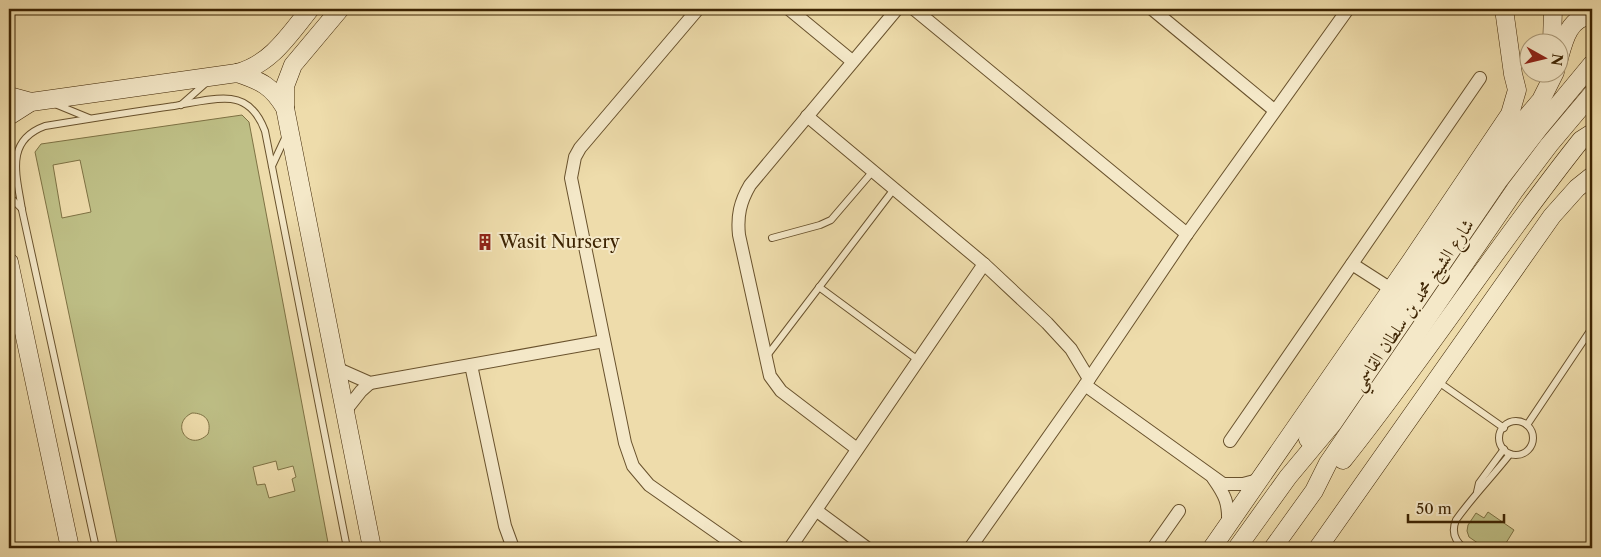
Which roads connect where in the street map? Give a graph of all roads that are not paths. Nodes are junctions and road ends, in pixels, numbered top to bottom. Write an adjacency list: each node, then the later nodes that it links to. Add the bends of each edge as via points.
1 (310, 9): 18 (street, via 267,59)
2 (320, 9): 15 (street, via 307,31)
3 (340, 9): 15 (street)
4 (698, 9): 54 (street, via 580,148 572,168 573,189)
5 (789, 9): 16 (street)
6 (897, 9): 16 (street)
7 (914, 9): 44 (street)
8 (1152, 9): 28 (street)
9 (1348, 9): 28 (street)
10 (1504, 9): 52 (street, via 1517,90 1510,114)
11 (1553, 9): 13 (street)
12 (1592, 16): 14 (street, via 1577,21)
13 (1552, 32)
14 (1568, 34)
15 (315, 37): 27 (street, via 288,75)
16 (852, 61): 30 (street)
17 (1592, 64): 69 (street, شارع الشيخ محمد بن سلطان القاسمي, via 1500,180 1333,423)
18 (237, 73): 19 (street); 27 (street, via 268,86)
19 (214, 76): 25 (street); 26 (lane)
20 (1480, 78): 49 (street)
21 (1542, 82): 32 (street)
22 (1550, 82): 32 (street, via 1541,100)
23 (1592, 94): 72 (street, شارع الشيخ محمد بن سلطان القاسمي, via 1549,145 1477,245 1328,464)
24 (9, 96): 25 (street)
25 (38, 101): 29 (street); 31 (lane)
26 (181, 105): 31 (lane); 37 (lane, via 231,99 243,102 261,119)
27 (285, 108): 33 (street)
28 (1274, 110): 44 (street)
29 (9, 116)
30 (806, 116): 38 (street); 55 (street, via 750,185 739,209 739,235)
31 (90, 118): 42 (lane, via 45,126 26,137 16,157)
32 (1520, 125): 50 (street)
33 (289, 128): 37 (lane); 58 (street)
34 (1592, 133): 36 (street)
35 (1592, 142): 36 (street)
36 (1570, 155): 43 (street)
37 (272, 167): 79 (lane)
38 (872, 171): 40 (street); 45 (lane, via 830,220)
39 (1592, 176): 46 (street, via 1564,201)
40 (894, 189): 48 (street); 51 (lane)
41 (9, 196): 42 (lane)
42 (22, 210): 78 (lane)
43 (1527, 211): 46 (street); 72 (street, via 1389,402 1331,475)
44 (1187, 234): 61 (street)
45 (772, 238)
46 (1531, 247): 59 (street)
47 (9, 262): 77 (street)
48 (984, 264): 56 (street); 61 (street, via 1060,335 1081,363)
49 (1352, 264): 52 (street); 65 (street)
50 (1416, 276): 52 (street); 69 (street, via 1302,447)
51 (819, 287): 55 (lane); 56 (lane)
52 (1391, 289): 71 (street)
53 (1592, 328): 63 (lane)
54 (604, 341): 57 (street); 82 (street, via 625,443 633,466 649,485)
55 (766, 358): 66 (street, via 770,376 781,391)
56 (918, 360): 66 (street)
57 (471, 365): 60 (street); 81 (street, via 505,526)
58 (336, 368): 60 (street); 62 (street)
59 (1437, 380): 64 (lane); 90 (street)
60 (370, 382): 62 (street)
61 (1087, 382): 70 (street); 85 (street)
62 (346, 410): 80 (street)
63 (1527, 425): 64 (lane, via 1517,422); 68 (lane, via 1532,434 1532,444 1525,452)
64 (1504, 428): 67 (lane, via 1500,436)
65 (1230, 440)
66 (857, 449): 74 (street)
67 (1504, 449): 68 (lane); 73 (lane, via 1480,481)
68 (1510, 454): 73 (lane)
69 (1288, 477): 88 (street, شارع الشيخ محمد بن سلطان القاسمي)
70 (1213, 478): 71 (street, via 1223,484); 76 (street, via 1229,508)
71 (1258, 480): 76 (street)
72 (1314, 491): 89 (street, شارع الشيخ محمد بن سلطان القاسمي)
73 (1476, 492): 91 (lane, via 1454,525 1456,540)
74 (816, 511): 83 (street); 84 (street)
75 (1179, 511): 86 (street)
76 (1228, 526): 87 (street)
77 (70, 548)
78 (96, 548)
79 (347, 548)
80 (372, 548)
81 (513, 548)
82 (740, 548)
83 (790, 548)
84 (867, 548)
85 (970, 548)
86 (1152, 548)
87 (1212, 548)
88 (1237, 548)
89 (1273, 548)
90 (1318, 548)
91 (1464, 548)

